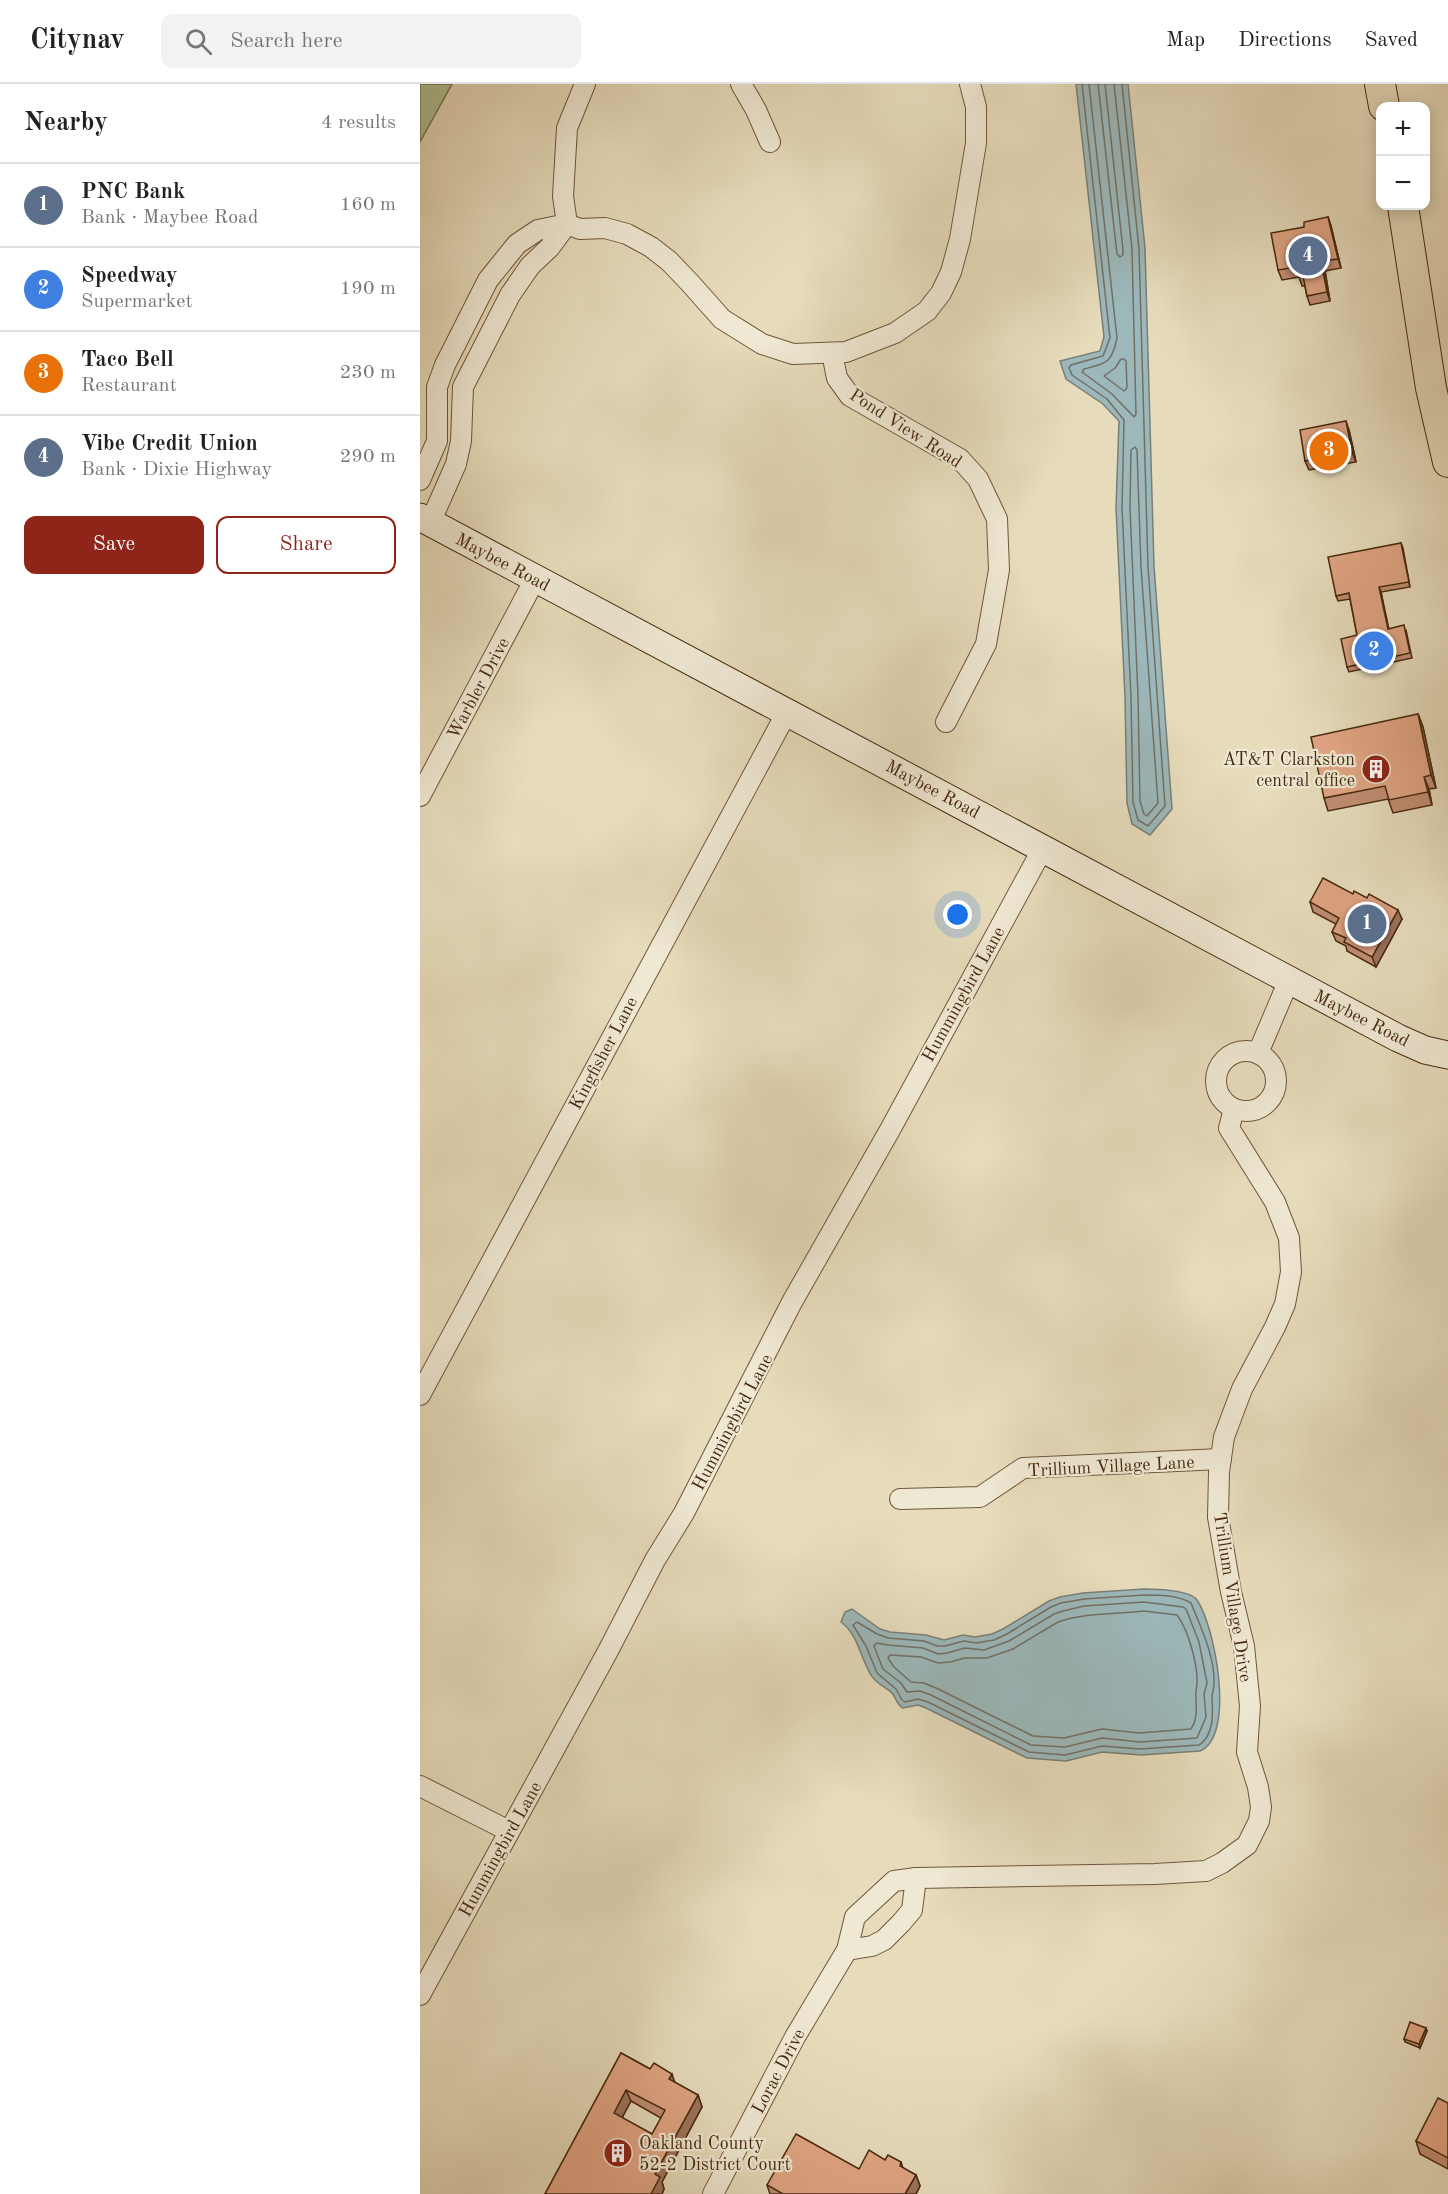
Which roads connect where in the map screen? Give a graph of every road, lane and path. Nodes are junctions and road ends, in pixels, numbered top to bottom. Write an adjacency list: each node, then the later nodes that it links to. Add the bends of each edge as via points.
1 (585, 84): 8 (street, via 567,128 563,196)
2 (741, 84): 6 (street)
3 (970, 84): 11 (street, via 976,106 976,143 960,239 941,293 927,311 895,333 846,352)
4 (1380, 84): 5 (main road)
5 (1383, 102)
6 (770, 142)
7 (1404, 210): 14 (main road, via 1431,388)
8 (567, 224): 9 (street, via 538,230 517,244); 10 (street); 11 (street, via 627,234 651,248 669,261 722,319 762,345 793,354)
9 (488, 280): 10 (street); 12 (street, via 437,387)
10 (510, 295): 13 (street, via 463,387)
11 (832, 353): 19 (street, Pond View Road, via 837,378 850,396 960,459 978,479 998,519 999,570 986,644)
12 (437, 441): 13 (street); 15 (street)
13 (461, 441): 16 (street, via 456,464)
14 (1448, 462)
15 (420, 480)
16 (425, 520): 17 (main road, Maybee Road)
17 (535, 579): 18 (main road, Maybee Road); 20 (street, Warbler Drive)
18 (787, 712): 21 (main road, Maybee Road); 26 (street, Kingfisher Lane)
19 (946, 722)
20 (420, 796)
21 (1043, 848): 22 (main road, Maybee Road); 30 (street, Hummingbird Lane, via 792,1302 684,1513)
22 (1289, 980): 23 (street); 24 (main road, Maybee Road, via 1402,1040)
23 (1258, 1053): 25 (street, via 1235,1053 1218,1069 1218,1092); 25 (street, via 1274,1070 1274,1093 1257,1109)
24 (1448, 1055)
25 (1234, 1109): 27 (street, Trillium Village Drive, via 1229,1128 1275,1202 1289,1238 1291,1272 1285,1304 1242,1389 1224,1437)
26 (420, 1395)
27 (1221, 1459): 28 (street, Trillium Village Lane, via 1023,1468 980,1497); 31 (street, Trillium Village Drive, via 1218,1517 1244,1646 1250,1706 1247,1752 1261,1807 1247,1845 1206,1871)
28 (900, 1499)
29 (420, 1786): 30 (street)
30 (509, 1832): 33 (street, Hummingbird Lane)
31 (916, 1878): 32 (street, Trillium Village Drive, via 894,1881 855,1917); 32 (street, via 912,1910 901,1923 872,1946)
32 (847, 1950): 34 (street, Lorac Drive, via 795,2037)
33 (420, 1995)
34 (712, 2194)

